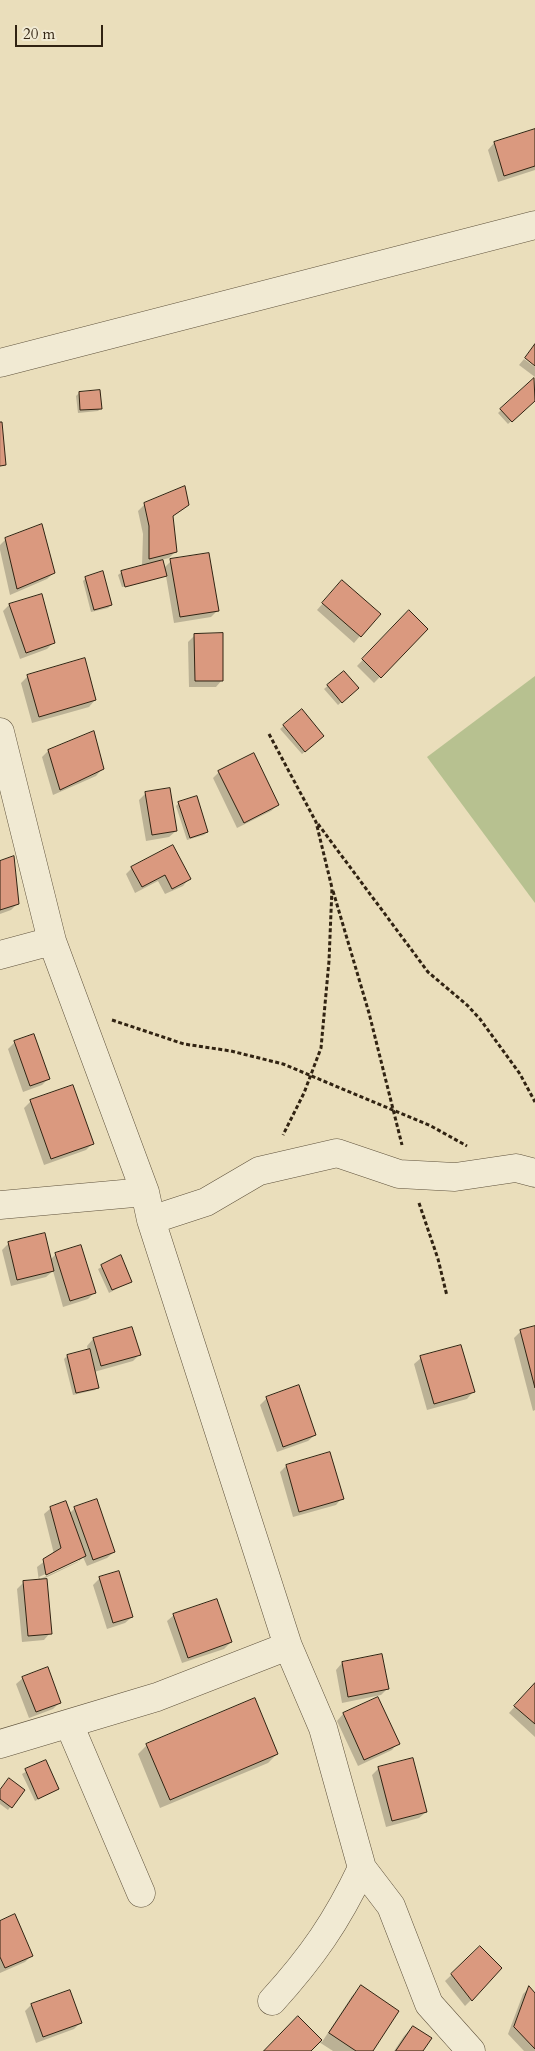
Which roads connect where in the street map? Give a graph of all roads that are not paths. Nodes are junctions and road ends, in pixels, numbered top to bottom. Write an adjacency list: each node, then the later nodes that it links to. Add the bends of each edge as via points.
1 (535, 225): 2 (street)
2 (0, 364)
3 (0, 732): 4 (street)
4 (52, 941): 5 (street); 7 (street)
5 (0, 955)
6 (535, 1173): 9 (street, via 516,1168 455,1177 404,1174 338,1153 259,1171 206,1202)
7 (145, 1192): 8 (street); 9 (street)
8 (0, 1206)
9 (151, 1220): 10 (street)
10 (288, 1646): 11 (street, via 157,1697); 13 (street, via 323,1728)
11 (70, 1724): 12 (street); 14 (street)
12 (0, 1744)
13 (362, 1868): 15 (street, via 336,1918 304,1966); 16 (street, via 391,1906 429,2004)
14 (141, 1893)
15 (272, 2001)
16 (471, 2051)

